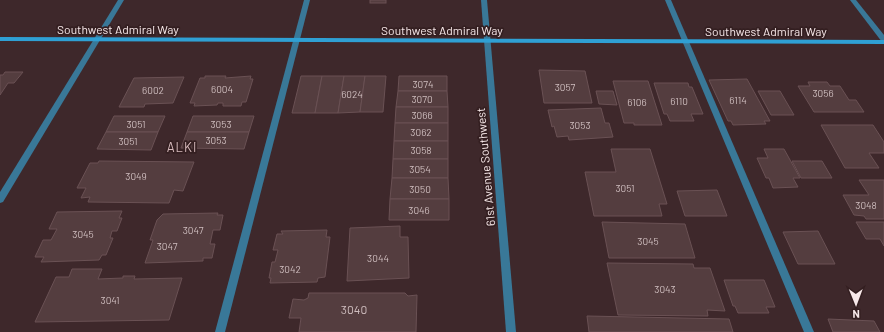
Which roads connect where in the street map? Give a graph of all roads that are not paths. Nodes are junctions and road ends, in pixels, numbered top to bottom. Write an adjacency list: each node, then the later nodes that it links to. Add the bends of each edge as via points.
1 (121, 0): 7 (street)
2 (307, 0): 8 (street)
3 (484, 0): 9 (street, 61st Avenue Southwest)
4 (668, 0): 11 (street)
5 (853, 0): 10 (street)
6 (0, 39): 7 (main road, Southwest Admiral Way)
7 (97, 39): 8 (main road, Southwest Admiral Way); 12 (street)
8 (296, 41): 9 (main road, Southwest Admiral Way); 13 (street)
9 (487, 41): 11 (main road, Southwest Admiral Way); 14 (street, 61st Avenue Southwest)
10 (884, 41): 11 (main road, Southwest Admiral Way)
11 (685, 42): 15 (street)
12 (0, 199)
13 (220, 332)
14 (510, 332)
15 (809, 332)

